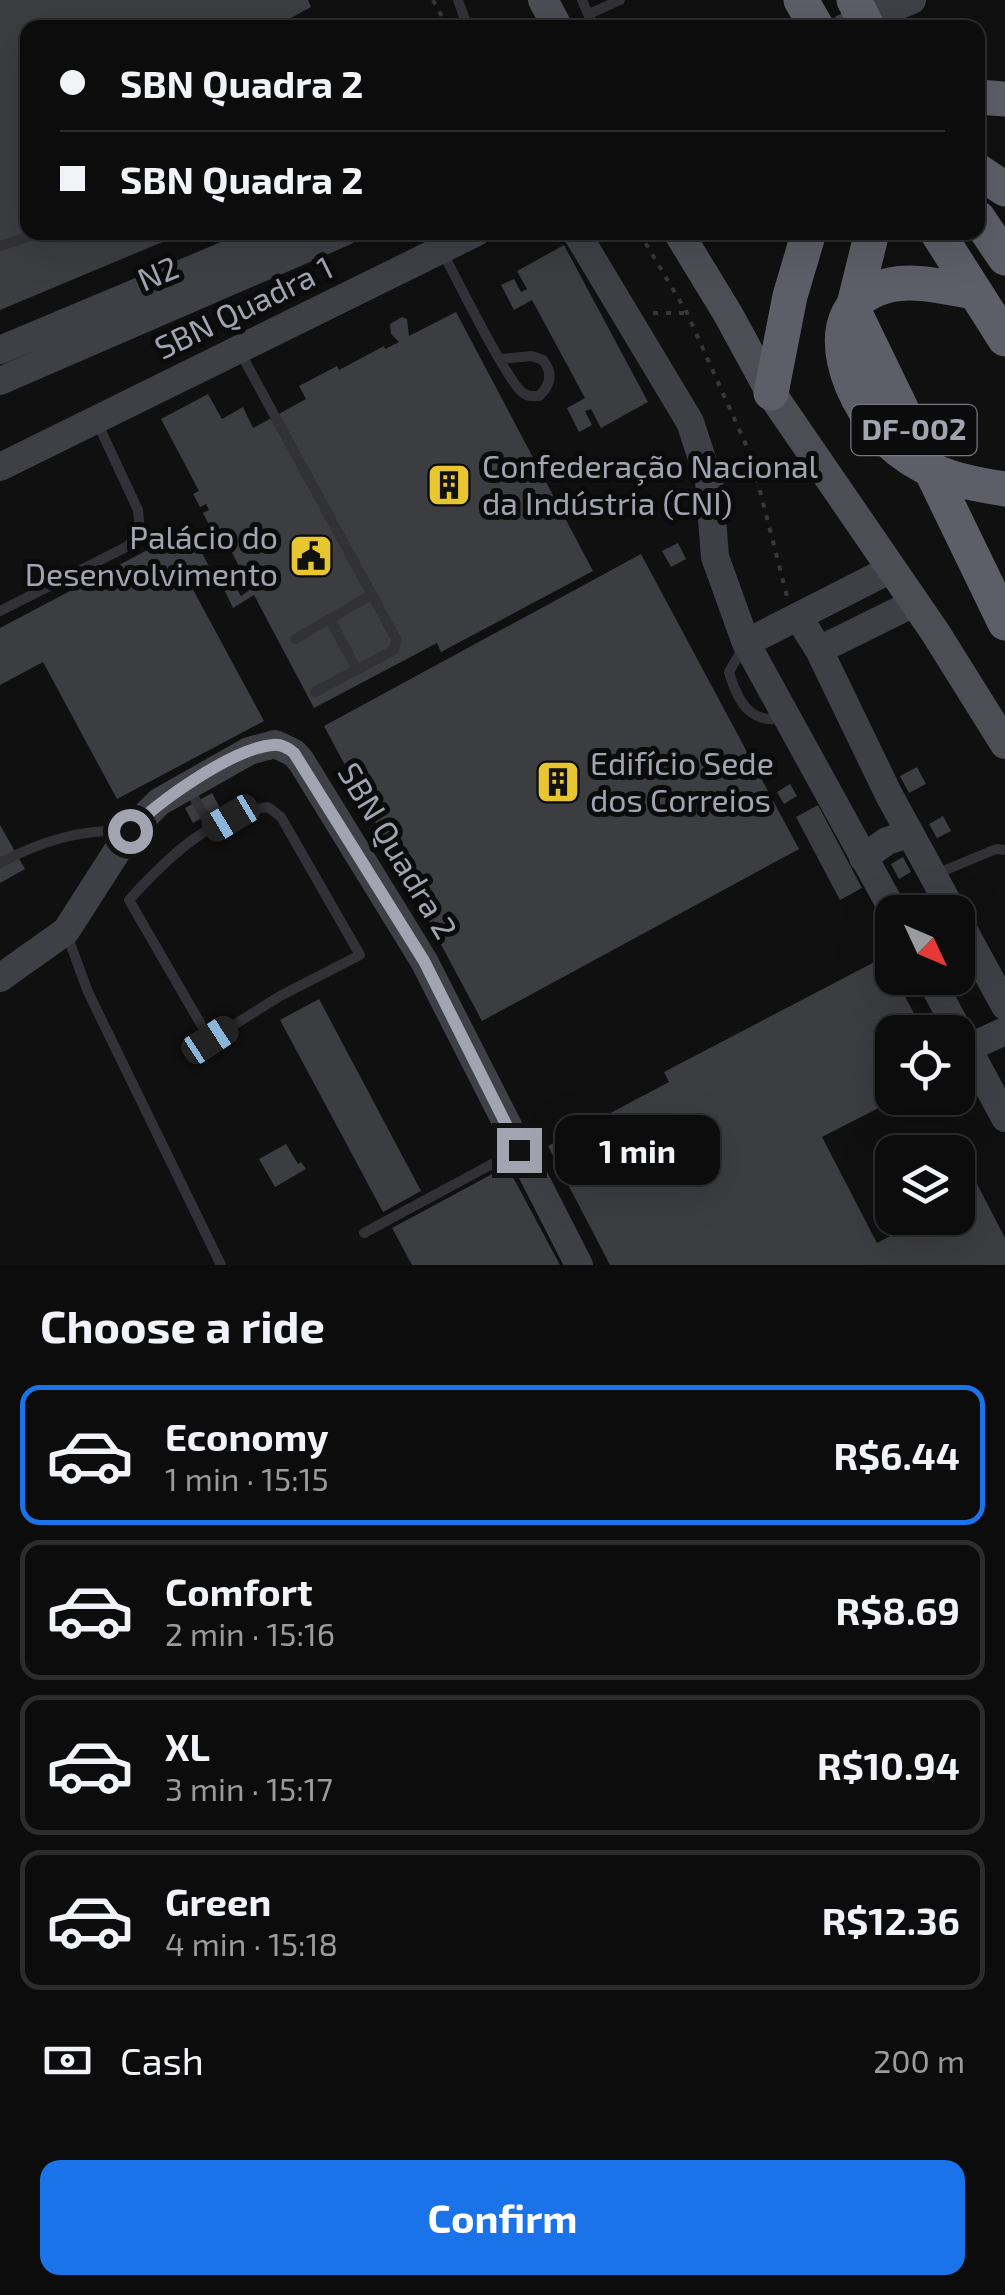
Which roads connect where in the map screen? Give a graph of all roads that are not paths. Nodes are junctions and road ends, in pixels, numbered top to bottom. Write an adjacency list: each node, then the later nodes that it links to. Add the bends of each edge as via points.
1 (582, 0): 5 (lane)
2 (620, 0): 5 (lane)
3 (858, 0): 7 (street)
4 (912, 0): 8 (street)
5 (589, 14): 6 (lane)
6 (591, 20)
7 (814, 20)
8 (863, 20)
9 (985, 228): 20 (highway)
10 (263, 240): 26 (street, N2)
11 (300, 240): 21 (street, via 225,274)
12 (325, 240): 21 (street, N2)
13 (460, 240): 19 (street, SBN Quadra 1)
14 (581, 240): 43 (street, via 690,422 710,480 715,557)
15 (683, 240): 30 (main road)
16 (807, 240): 30 (highway)
17 (870, 240): 23 (highway)
18 (941, 240): 22 (highway)
19 (441, 249): 27 (street, SBN Quadra 1); 28 (lane)
20 (1005, 258)
21 (211, 289): 24 (street, N2)
22 (974, 292): 23 (highway, via 889,285); 25 (highway)
23 (853, 308): 33 (highway, via 842,350 856,398 896,448)
24 (120, 328): 26 (street, via 96,328 40,350); 29 (street, N2)
25 (1005, 339)
26 (9, 346)
27 (226, 349): 31 (street, SBN Quadra 1); 36 (lane)
28 (500, 359): 28 (lane, via 526,395 538,396 550,383 543,360)
29 (0, 381)
30 (771, 393): 35 (main road)
31 (95, 418): 32 (street, SBN Quadra 1); 38 (lane, via 138,510 140,531 128,546)
32 (0, 467)
33 (936, 474): 34 (highway); 39 (highway, DF-002)
34 (1005, 489)
35 (891, 569): 37 (main road); 41 (street)
36 (371, 595): 40 (lane); 45 (lane, via 397,645)
37 (914, 603): 44 (street); 47 (main road)
38 (0, 611)
39 (1004, 613)
40 (330, 619): 42 (lane); 45 (lane)
41 (796, 619): 43 (street); 44 (street)
42 (295, 639)
43 (746, 643): 50 (street)
44 (818, 650): 49 (street)
45 (358, 670): 46 (lane)
46 (315, 692)
47 (1005, 744)
48 (187, 784): 51 (lane); 52 (street, SBN Quadra 2); 69 (street, SBN Quadra 2, via 249,751 274,744 294,753 424,961)
49 (889, 795): 50 (street); 53 (street)
50 (841, 815): 55 (street)
51 (212, 829): 51 (lane, via 158,868 129,900 210,1040 360,955 275,810 244,811)
52 (130, 831): 56 (lane, via 68,835); 60 (street, SBN Quadra 2)
53 (909, 834): 55 (street); 57 (street)
54 (1005, 850): 57 (lane)
55 (863, 858): 58 (street)
56 (0, 863)
57 (933, 876): 59 (street)
58 (884, 895)
59 (944, 895)
60 (66, 932): 62 (street); 71 (lane, via 88,992)
61 (975, 951): 63 (street)
62 (0, 978)
63 (1005, 1006)
64 (1005, 1031): 65 (street)
65 (975, 1045)
66 (975, 1056): 67 (street)
67 (996, 1079): 68 (street)
68 (1005, 1118)
69 (519, 1150): 70 (lane); 72 (street, SBN Quadra 2)
70 (364, 1232)
71 (222, 1265)
72 (579, 1265)

